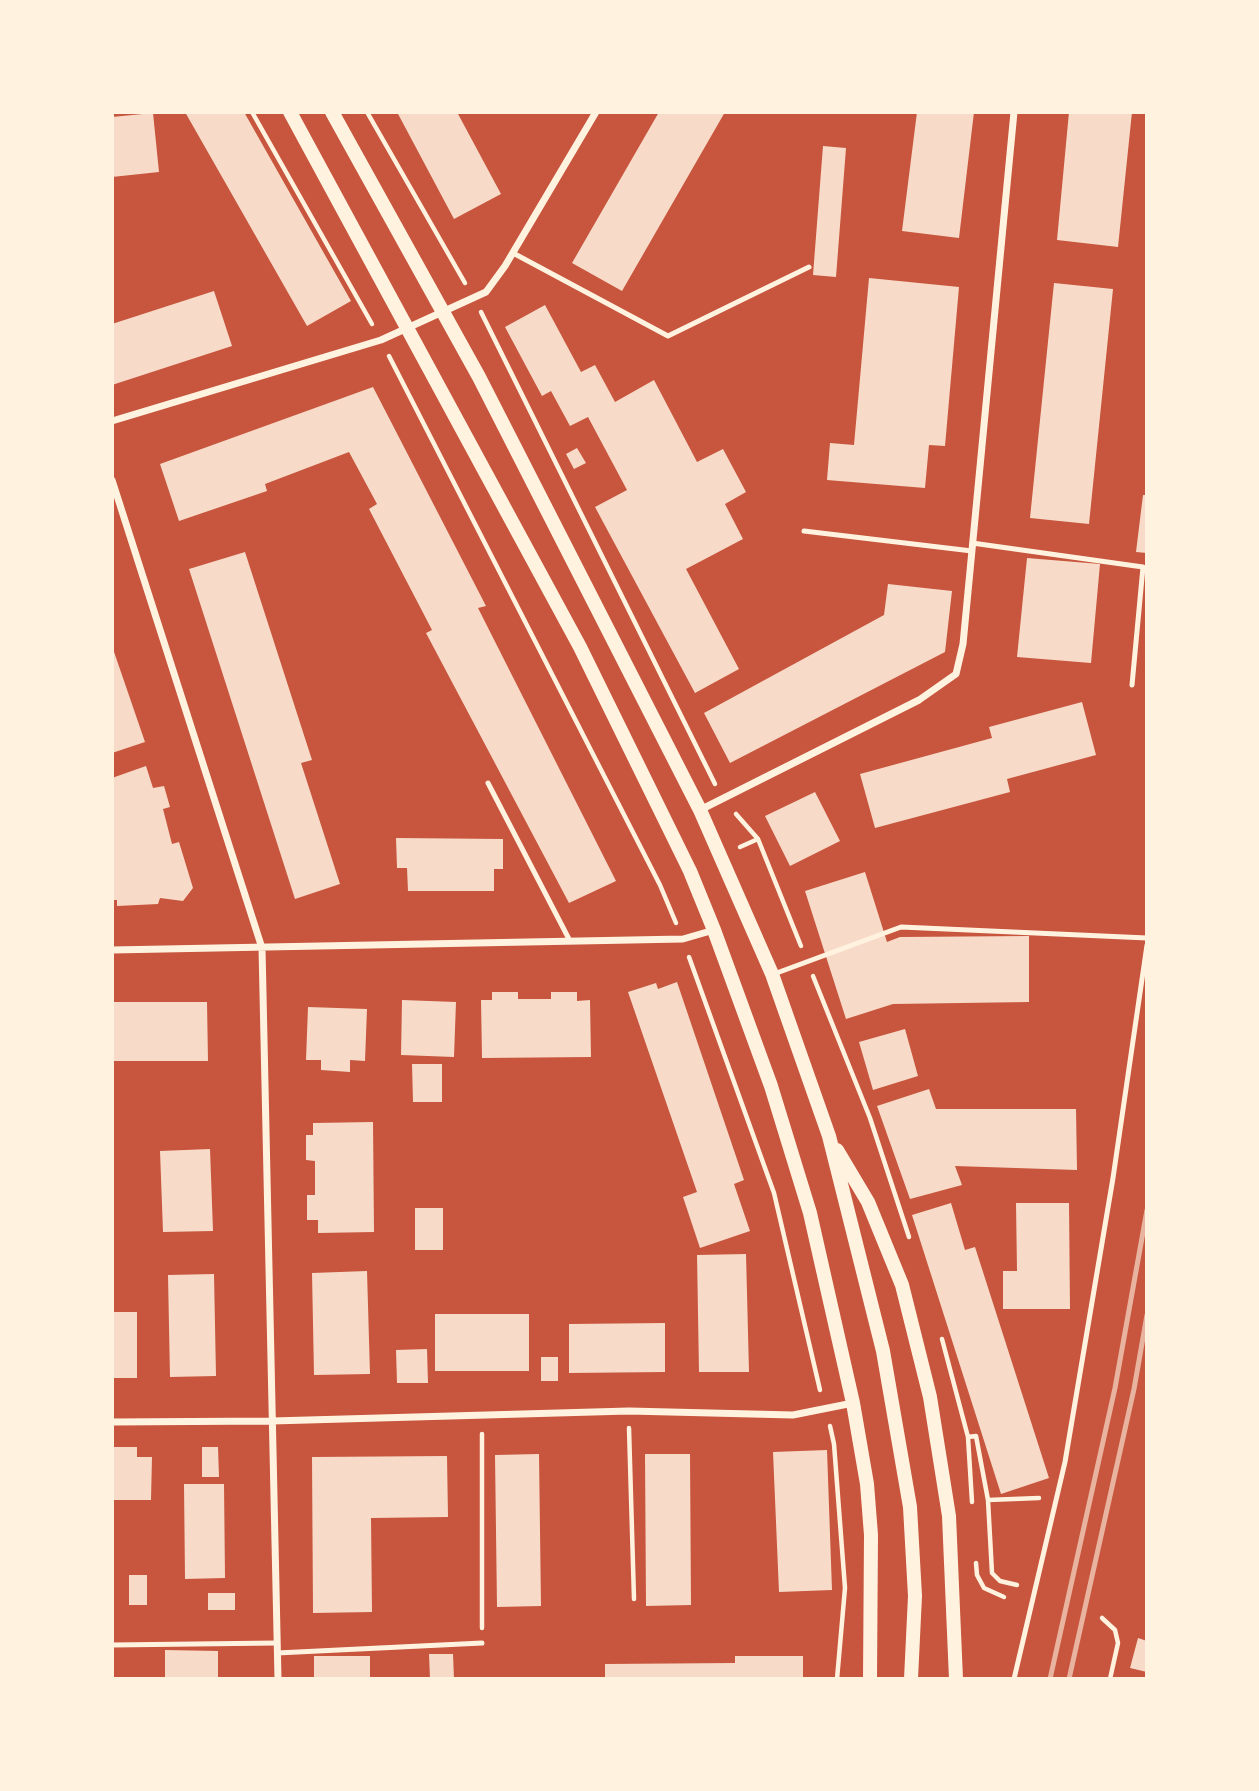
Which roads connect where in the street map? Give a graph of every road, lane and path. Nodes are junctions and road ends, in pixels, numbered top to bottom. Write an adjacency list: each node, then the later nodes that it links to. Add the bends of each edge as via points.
1 (251, 112): 12 (path)
2 (290, 112): 11 (main road)
3 (332, 112): 10 (main road)
4 (367, 112): 9 (path)
5 (596, 112): 7 (street)
6 (1014, 112): 16 (street)
7 (513, 253): 8 (lane, via 668,337); 9 (street, via 486,292)
8 (809, 267)
9 (473, 297): 10 (street); 19 (path)
10 (443, 311): 11 (street); 20 (main road)
11 (409, 327): 12 (street); 21 (main road, via 580,647 690,871)
12 (381, 340): 13 (street); 22 (path, via 660,885)
13 (112, 421)
14 (112, 480): 26 (street)
15 (804, 531): 16 (lane)
16 (972, 547): 17 (lane, via 1143,566); 19 (street, via 956,674 919,699)
17 (1132, 685)
18 (488, 783): 24 (lane)
19 (722, 798): 20 (street); 28 (path, via 758,839)
20 (700, 810): 29 (main road)
21 (714, 930): 22 (street); 33 (main road, via 771,1086 810,1213)
22 (682, 939): 24 (street); 34 (path, via 774,1193)
23 (1147, 939): 28 (lane, via 901,927)
24 (570, 942): 26 (street)
25 (1147, 945): 57 (lane, via 1065,1462)
26 (262, 948): 27 (street); 37 (street)
27 (112, 950)
28 (807, 961): 29 (lane); 31 (path, via 870,1118)
29 (772, 974): 30 (main road)
30 (829, 1136): 55 (main road, via 883,1351 904,1459 913,1542); 56 (main road, via 868,1202 902,1285 916,1336 949,1516)
31 (910, 1240)
32 (940, 1333): 39 (path)
33 (853, 1404): 34 (street); 54 (main road, via 871,1535)
34 (826, 1410): 35 (street, via 793,1415); 53 (path, via 834,1444 845,1588)
35 (629, 1411): 36 (street); 46 (path)
36 (482, 1415): 37 (street); 49 (path)
37 (272, 1421): 38 (street); 48 (street)
38 (112, 1422)
39 (968, 1437): 41 (path, via 976,1436); 42 (path)
40 (1045, 1498): 41 (path)
41 (988, 1500): 45 (path, via 992,1573 1000,1581 1022,1586)
42 (972, 1506)
43 (976, 1561): 44 (path, via 984,1588)
44 (1004, 1597)
45 (1018, 1598)
46 (634, 1599)
47 (1102, 1618): 58 (path, via 1115,1630 1118,1643)
48 (277, 1643): 50 (lane); 51 (street)
49 (482, 1643): 51 (lane)
50 (112, 1646)
51 (277, 1653): 52 (street)
52 (278, 1679)
53 (837, 1679)
54 (870, 1679)
55 (911, 1679)
56 (956, 1679)
57 (1014, 1679)
58 (1110, 1679)

